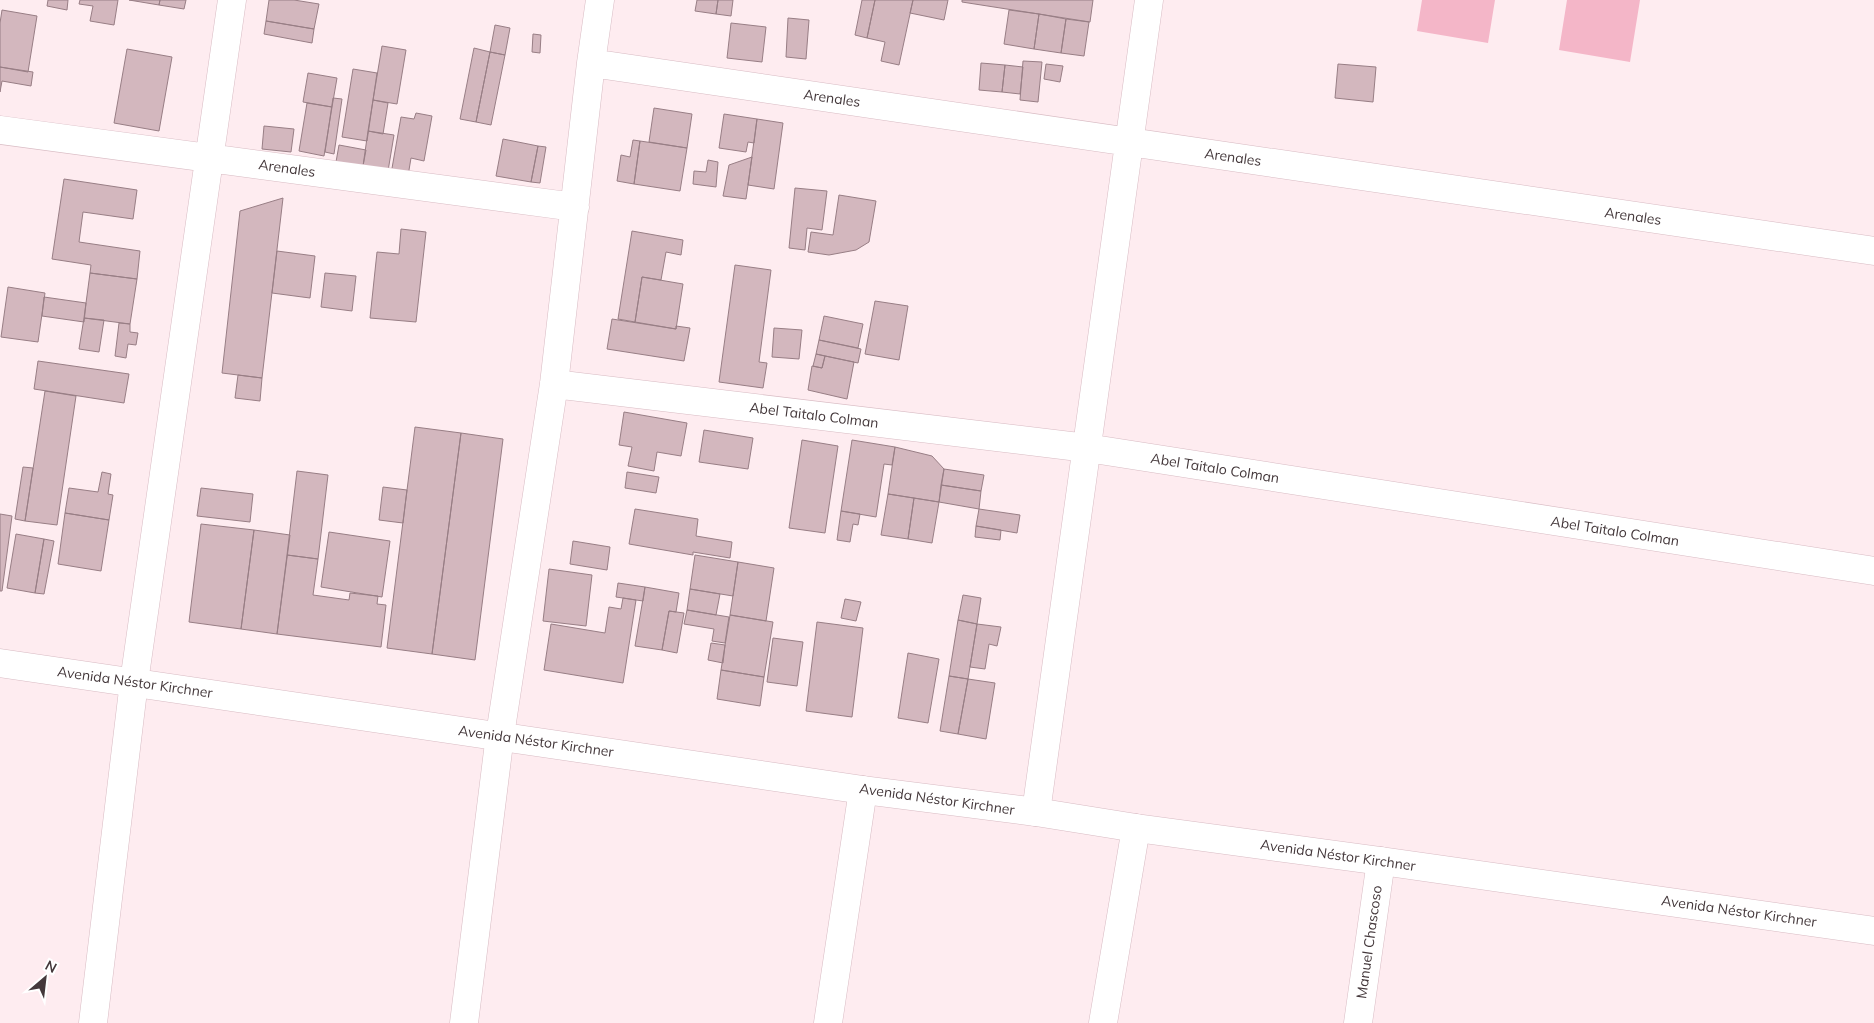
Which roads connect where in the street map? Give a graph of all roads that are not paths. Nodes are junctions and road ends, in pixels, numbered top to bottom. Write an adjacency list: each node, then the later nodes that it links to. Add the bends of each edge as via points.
1 (232, 0): 7 (street)
2 (600, 0): 4 (street)
3 (1150, 0): 6 (street)
4 (591, 63): 6 (street, Arenales); 8 (street)
5 (0, 130): 7 (street, Arenales)
6 (1130, 142): 9 (street, Arenales); 11 (street)
7 (210, 158): 8 (street, Arenales); 14 (street)
8 (574, 207): 10 (street)
9 (1874, 251)
10 (554, 384): 11 (street, Abel Taitalo Colman); 15 (street)
11 (1087, 448): 12 (street, Abel Taitalo Colman); 17 (street)
12 (1874, 571)
13 (0, 663): 14 (street, Avenida Néstor Kirchner)
14 (134, 682): 15 (street, Avenida Néstor Kirchner); 21 (street)
15 (500, 735): 16 (street, Avenida Néstor Kirchner); 22 (street)
16 (863, 790): 17 (street, Avenida Néstor Kirchner); 23 (street)
17 (1036, 812): 18 (street, Avenida Néstor Kirchner)
18 (1136, 828): 19 (street, Avenida Néstor Kirchner); 24 (street)
19 (1381, 860): 20 (street, Avenida Néstor Kirchner); 25 (street, Manuel Chascoso)
20 (1874, 931)
21 (93, 1023)
22 (464, 1023)
23 (828, 1023)
24 (1102, 1023)
25 (1358, 1023)

